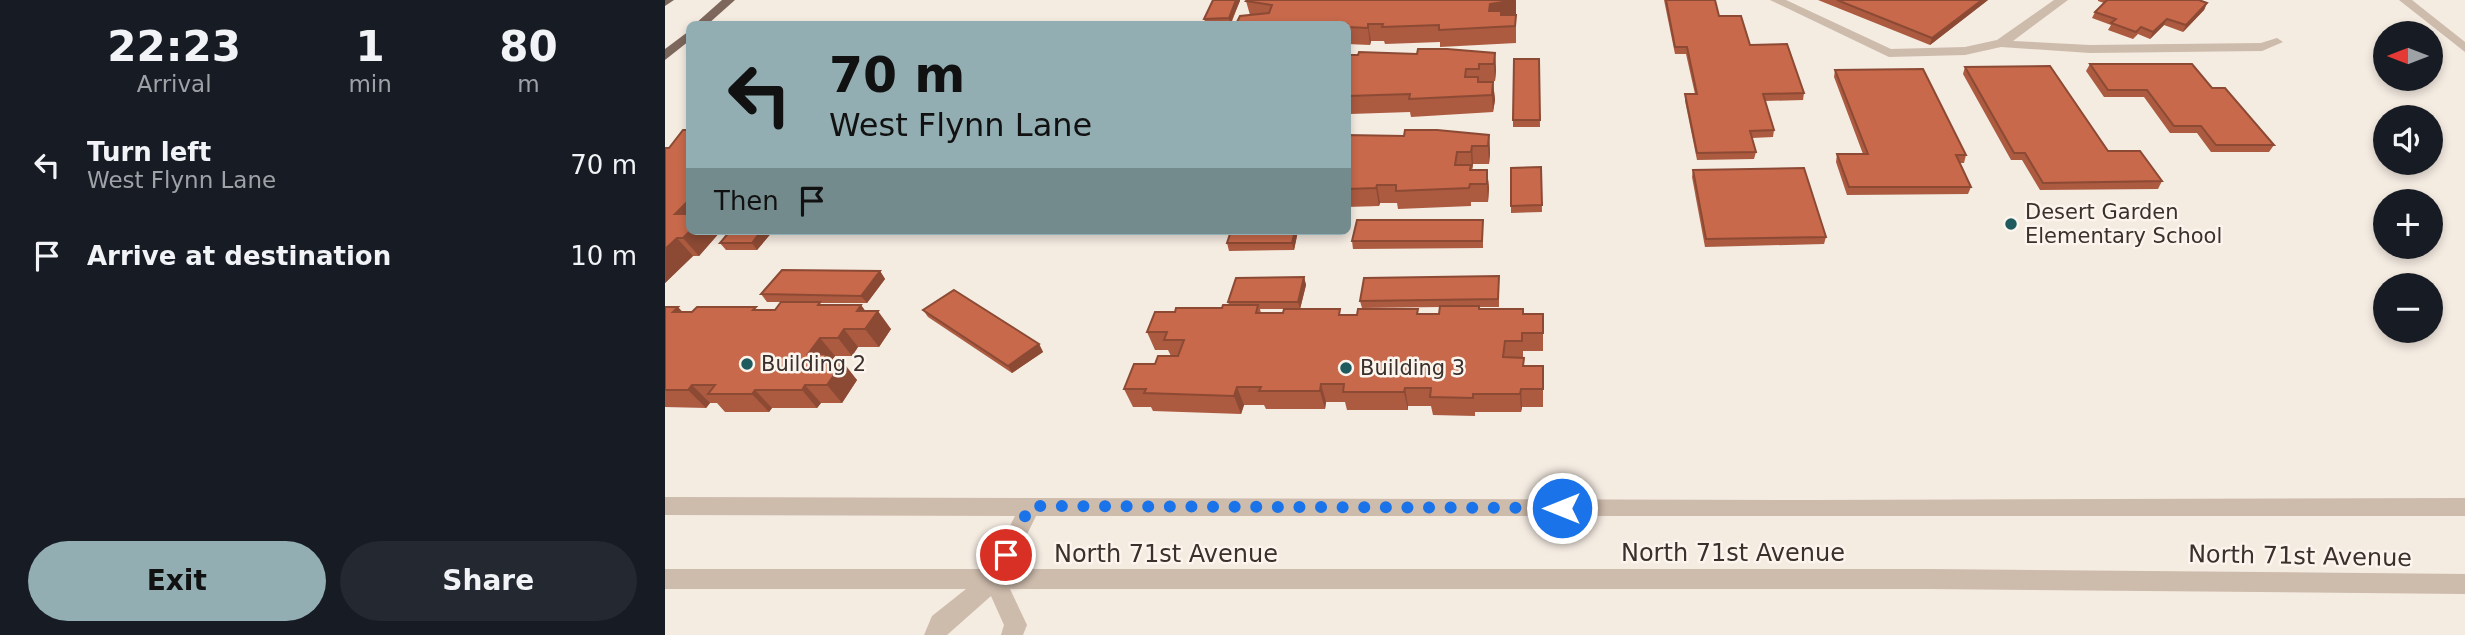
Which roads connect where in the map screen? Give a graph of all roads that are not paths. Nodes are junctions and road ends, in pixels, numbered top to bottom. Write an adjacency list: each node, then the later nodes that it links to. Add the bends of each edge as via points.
1 (729, 0): 5 (main road)
2 (1776, 0): 8 (street, via 1889,53 1965,51)
3 (2062, 0): 8 (street)
4 (2405, 0): 9 (street)
5 (704, 21)
6 (686, 40): 10 (main road)
7 (2277, 42): 8 (street, via 2262,47 2090,49)
8 (2001, 43)
9 (2465, 48)
10 (665, 56)
11 (665, 506): 12 (street, North 71st Avenue)
12 (1030, 506): 13 (street, North 71st Avenue); 15 (street)
13 (2465, 507)
14 (665, 579): 15 (street, North 71st Avenue)
15 (994, 580): 16 (street, North 71st Avenue, via 1945,579); 17 (street, via 940,624); 18 (street, via 1016,625)
16 (2465, 584)
17 (935, 635)
18 (1011, 635)

